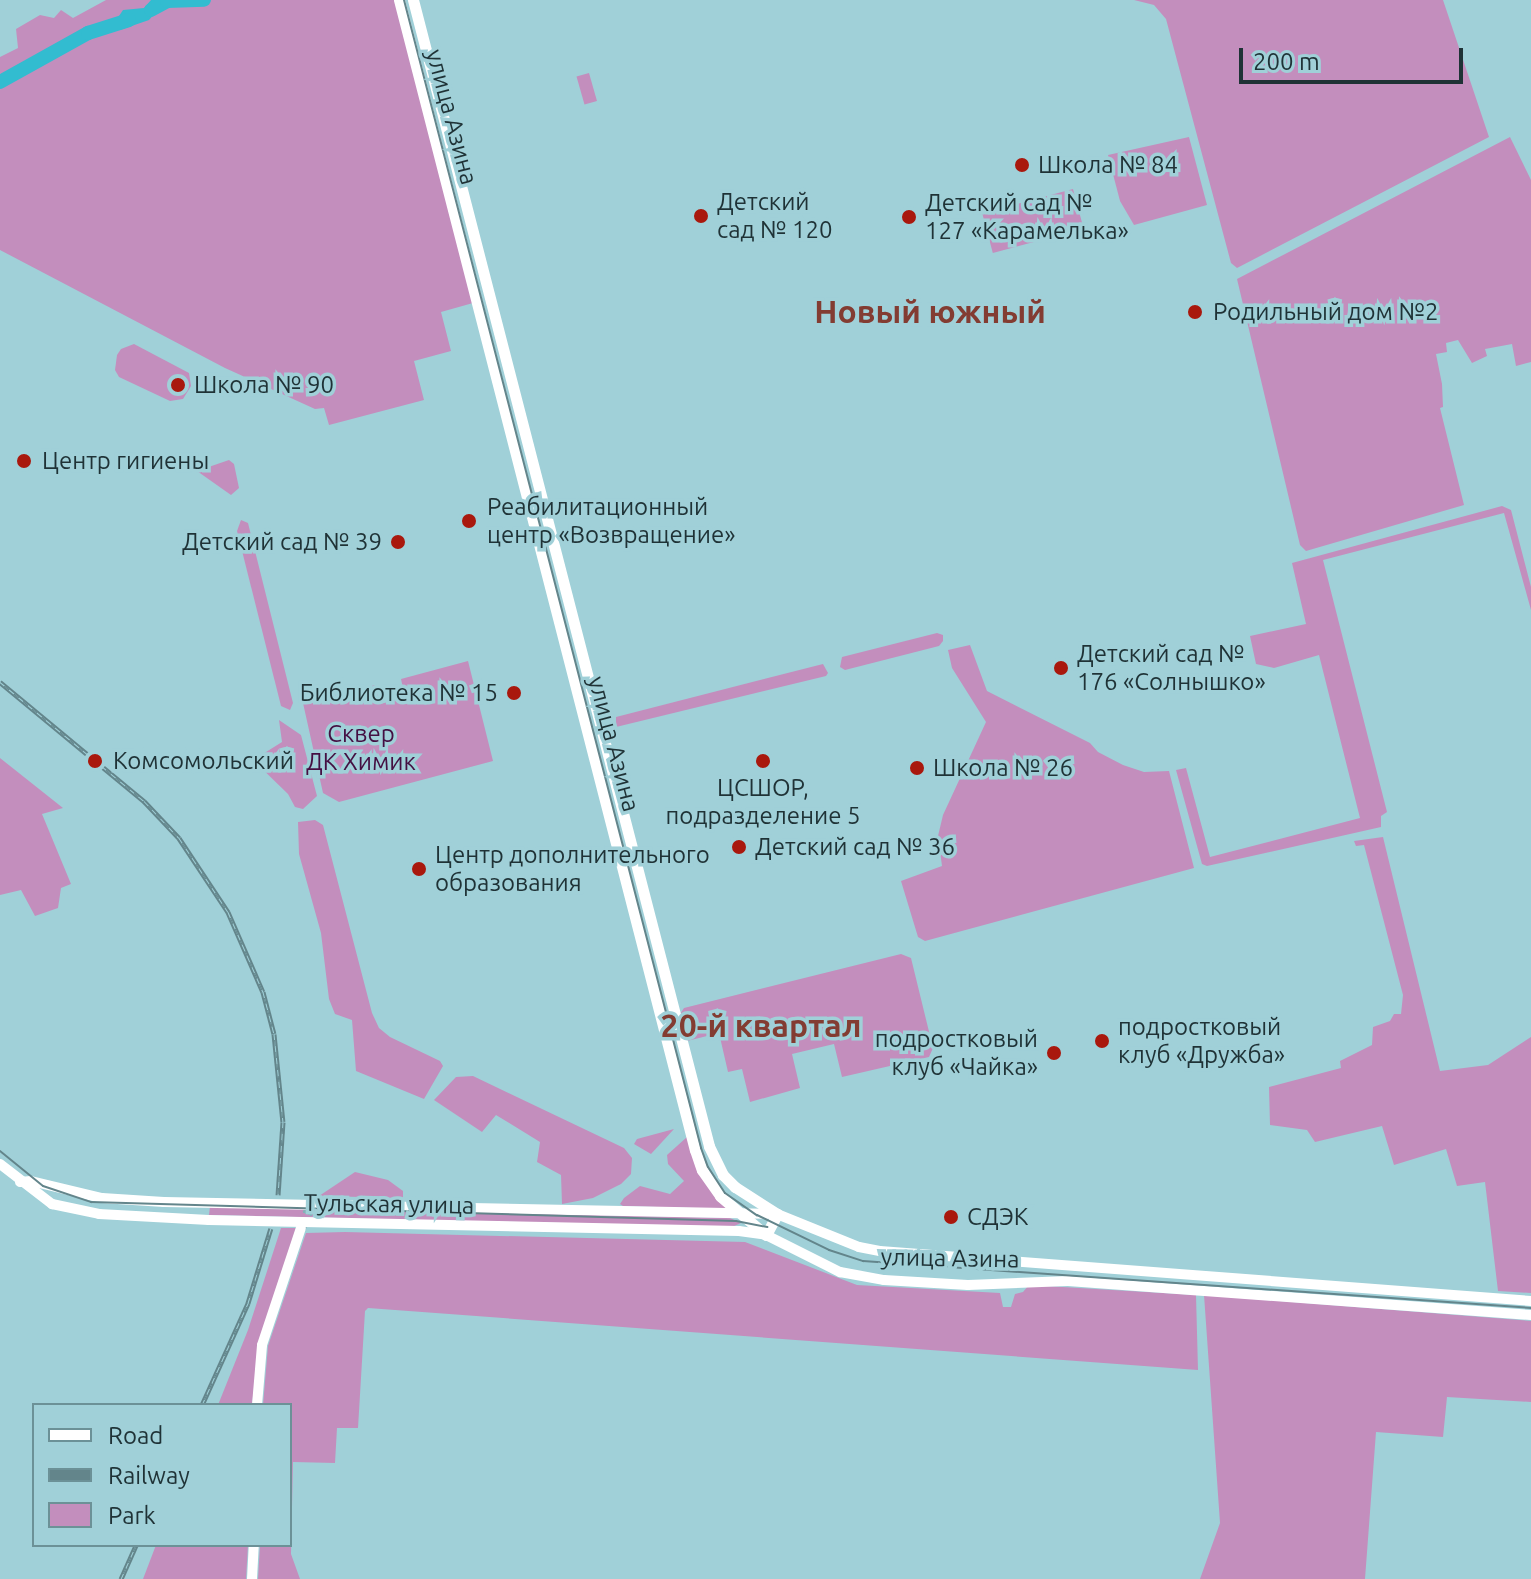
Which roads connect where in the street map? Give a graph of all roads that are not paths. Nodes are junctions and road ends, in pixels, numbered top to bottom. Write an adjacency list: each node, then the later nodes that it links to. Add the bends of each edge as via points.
1 (399, 0): 5 (main road, улица Азина, via 695,1150 710,1183)
2 (413, 0): 6 (main road, улица Азина, via 709,1146 735,1187)
3 (0, 1164): 4 (street, Тульская улица)
4 (20, 1182): 5 (street, Тульская улица, via 102,1198); 8 (street, Тульская улица, via 52,1204 74,1210 209,1220)
5 (742, 1214): 6 (street, Тульская улица); 8 (main road, улица Азина)
6 (777, 1214): 8 (main road); 9 (street, улица Азина, via 859,1247)
7 (301, 1228): 13 (street, via 262,1345)
8 (766, 1235): 10 (street, улица Азина, via 861,1277 968,1285)
9 (1015, 1263): 10 (street); 11 (street, улица Азина)
10 (1014, 1282): 12 (street, улица Азина, via 1068,1281)
11 (1531, 1301)
12 (1531, 1315)
13 (257, 1403)
14 (254, 1547): 15 (street)
15 (252, 1579)

